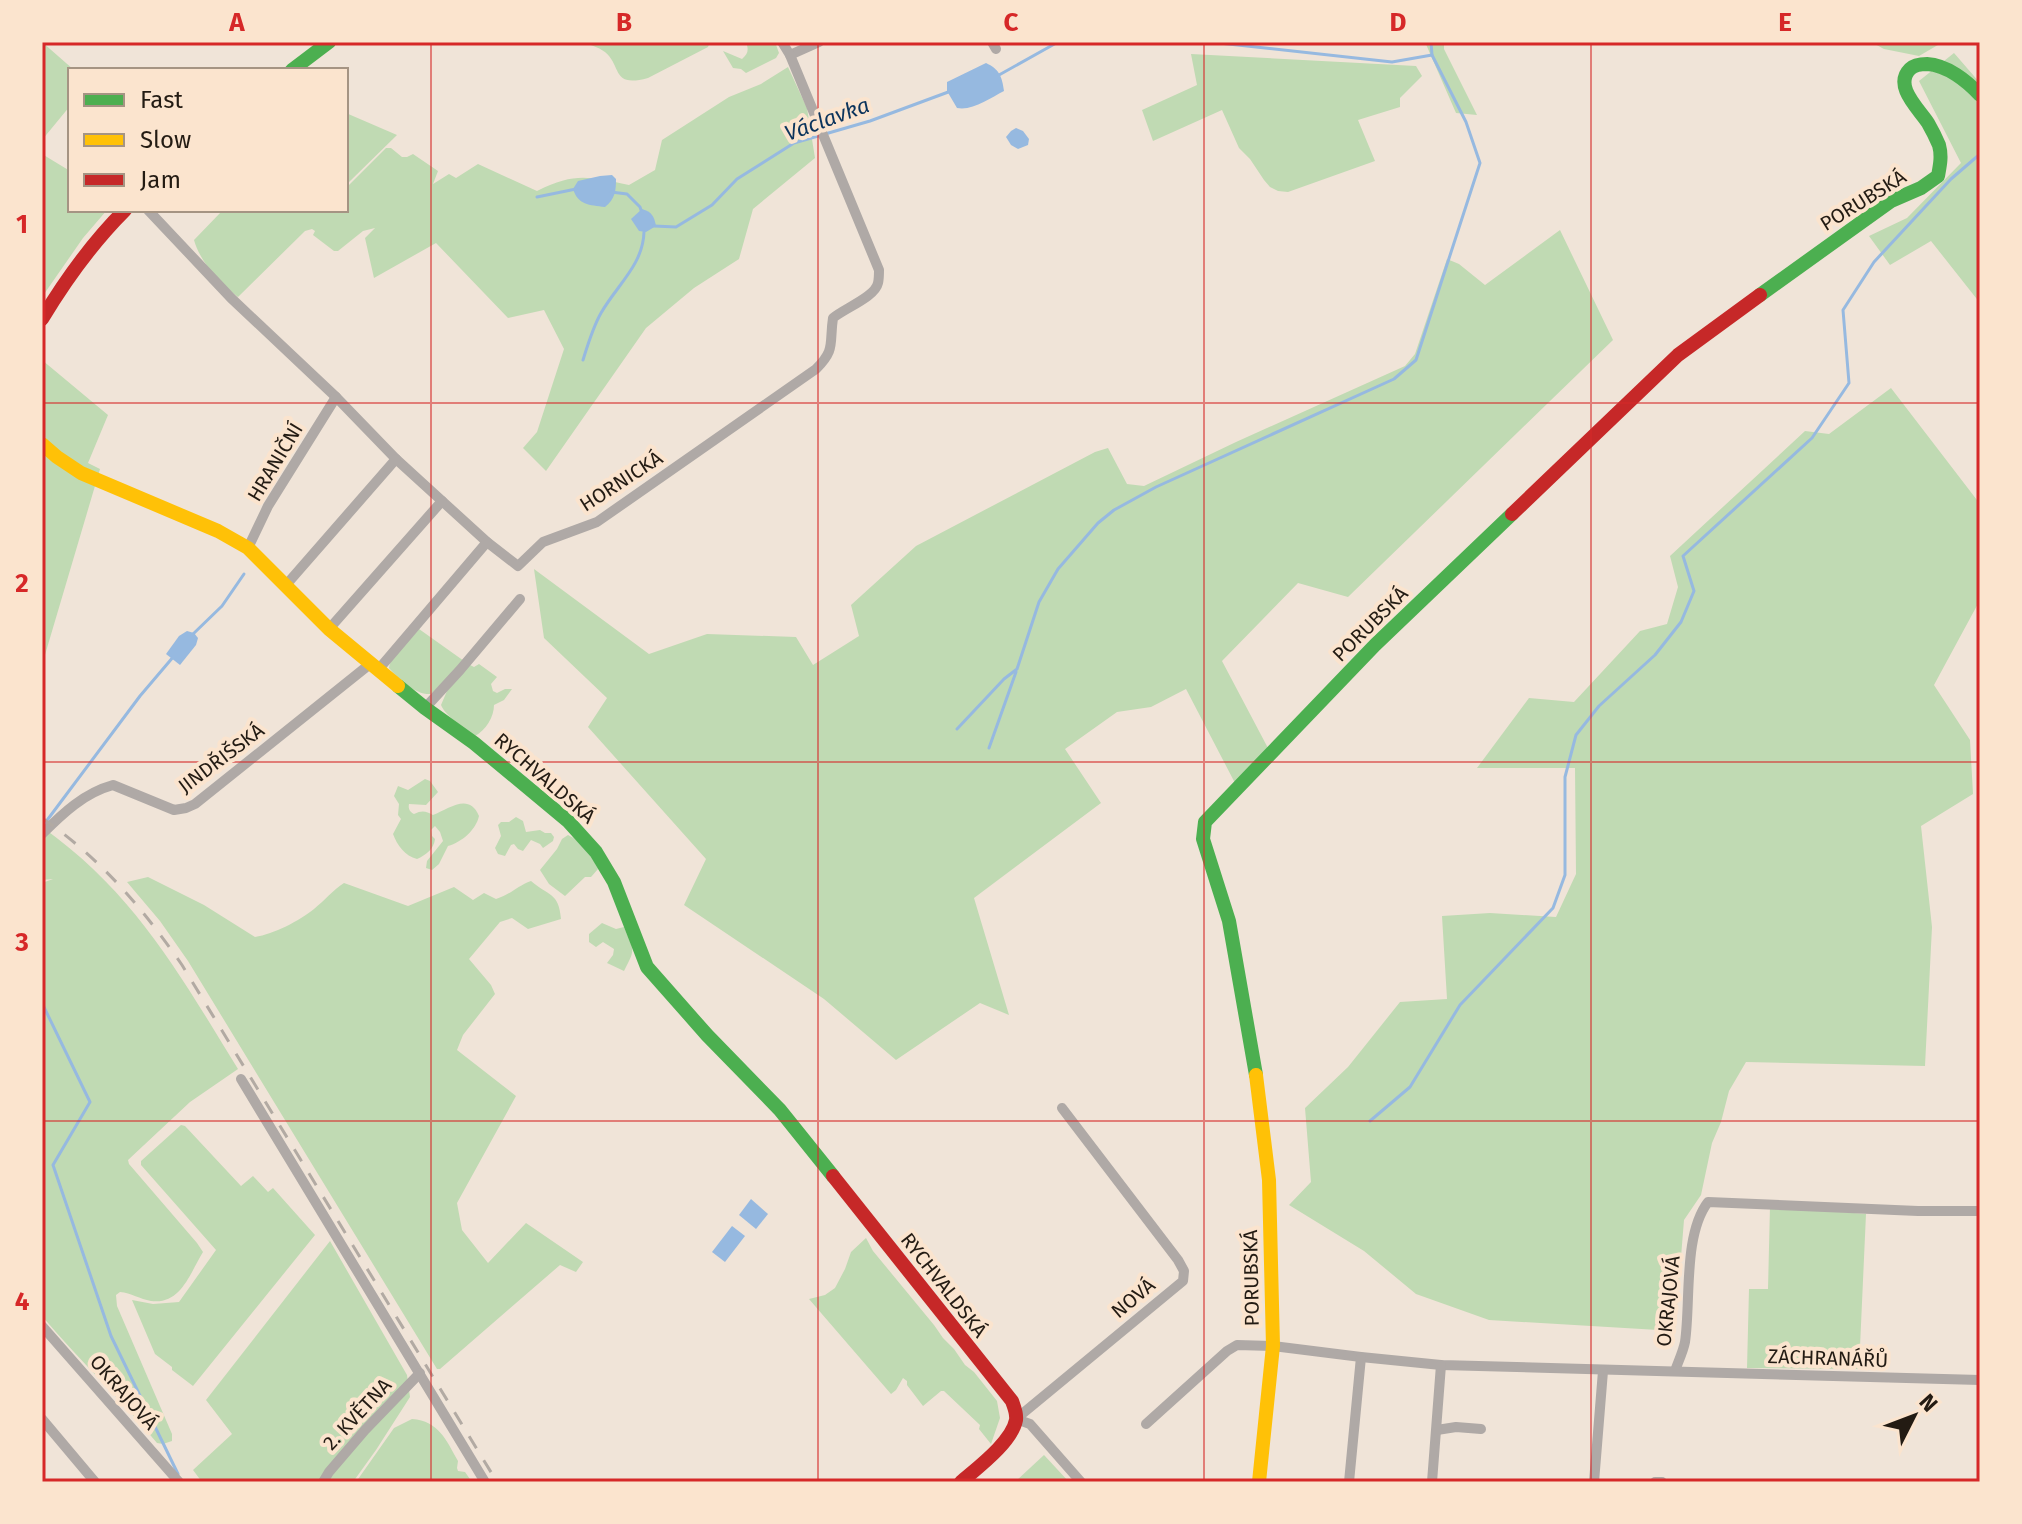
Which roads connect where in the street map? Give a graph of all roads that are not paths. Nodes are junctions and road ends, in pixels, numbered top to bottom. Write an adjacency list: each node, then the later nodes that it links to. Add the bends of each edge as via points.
1 (329, 42): 5 (street)
2 (782, 42): 4 (street, HORNICKÁ)
3 (819, 42): 4 (street)
4 (790, 55): 14 (street, HORNICKÁ, via 879,270 878,286 833,318 828,356 816,369 597,522 543,542 518,566)
5 (295, 68)
6 (1980, 95): 26 (street, PORUBSKÁ, via 1971,84 1933,64 1915,65 1906,72 1909,96 1939,145 1938,176 1891,201 1678,355 1375,645 1205,822 1203,839 1229,921 1260,1099 1269,1180)
7 (123, 212): 9 (street, via 94,242)
8 (150, 212): 10 (street, HORNICKÁ)
9 (42, 319)
10 (336, 397): 12 (street, HORNICKÁ); 15 (street, HRANIČNÍ)
11 (42, 444): 15 (street, RYCHVALDSKÁ, via 81,473)
12 (396, 459): 13 (street, HORNICKÁ); 16 (street)
13 (442, 501): 14 (street, HORNICKÁ); 18 (street)
14 (487, 542): 19 (street, JINDŘIŠSKÁ)
15 (248, 548): 16 (street, RYCHVALDSKÁ)
16 (286, 585): 18 (street, RYCHVALDSKÁ)
17 (520, 599): 20 (street)
18 (329, 629): 19 (street, RYCHVALDSKÁ)
19 (374, 667): 20 (street, RYCHVALDSKÁ); 21 (street, JINDŘIŠSKÁ, via 195,804 174,810 113,785 88,794)
20 (425, 708): 34 (street, RYCHVALDSKÁ, via 568,821 596,852 614,882 647,967 780,1110 1012,1401)
21 (42, 834)
22 (241, 1079): 31 (street)
23 (1062, 1108): 34 (street, NOVÁ, via 1178,1260 1183,1281)
24 (1980, 1211): 30 (street, OKRAJOVÁ, via 1708,1202 1693,1235 1685,1344)
25 (42, 1326): 39 (street, OKRAJOVÁ)
26 (1273, 1346): 27 (street, OKRAJOVÁ); 35 (street, via 1237,1345 1227,1351); 44 (street, PORUBSKÁ)
27 (1361, 1357): 28 (street, OKRAJOVÁ); 45 (street)
28 (1441, 1365): 29 (street, OKRAJOVÁ); 37 (street)
29 (1603, 1371): 30 (street, OKRAJOVÁ); 47 (street)
30 (1675, 1371): 32 (street, ZÁCHRANÁŘŮ)
31 (420, 1373): 40 (street, 2. KVĚTNA); 41 (street)
32 (1980, 1380)
33 (42, 1419): 38 (street)
34 (1016, 1419): 42 (street, via 992,1454); 43 (street, RYCHVALDSKÁ, via 1030,1424)
35 (1146, 1424)
36 (1481, 1429): 37 (street)
37 (1437, 1430): 46 (street)
38 (95, 1482)
39 (179, 1482)
40 (323, 1482)
41 (485, 1482)
42 (961, 1482)
43 (1081, 1482)
44 (1259, 1482)
45 (1349, 1482)
46 (1432, 1482)
47 (1594, 1482)
48 (1655, 1482): 49 (street)
49 (1662, 1482)

